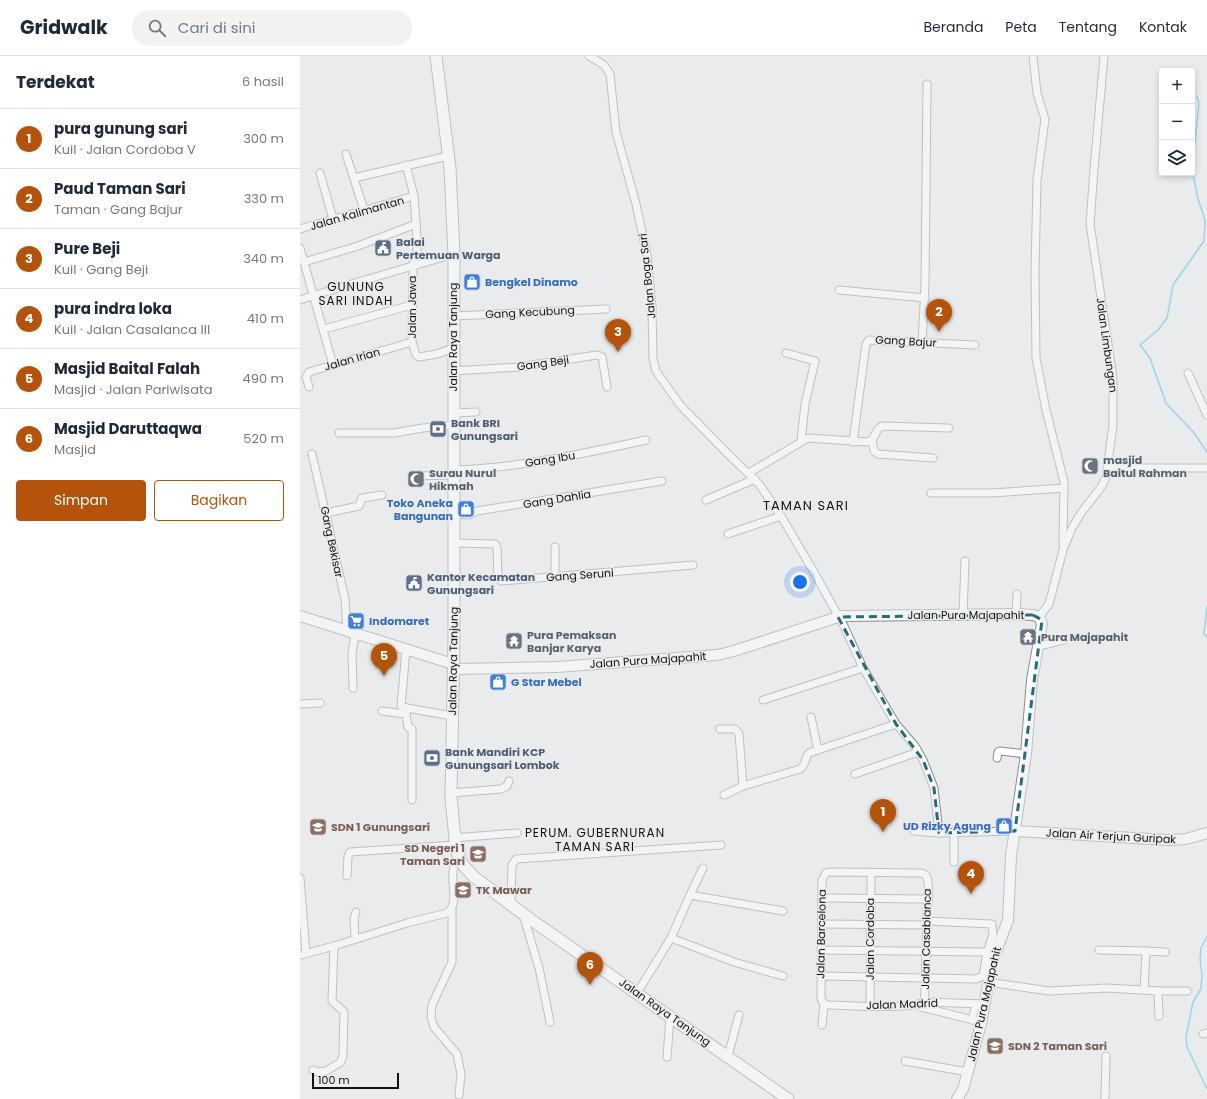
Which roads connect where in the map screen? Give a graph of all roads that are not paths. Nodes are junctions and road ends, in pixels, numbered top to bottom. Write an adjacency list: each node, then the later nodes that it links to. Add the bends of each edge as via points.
1 (436, 56): 7 (main road, Jalan Raya Tanjung)
2 (589, 56): 53 (street, Jalan Boga Sari, via 606,67 611,77 616,132 647,255 653,359 656,371 680,405)
3 (1034, 56): 57 (street, via 1037,93 1045,119 1037,180 1036,358)
4 (1104, 56): 50 (street, Jalan Limbungan, via 1090,224 1114,389)
5 (927, 84): 22 (street)
6 (346, 154): 10 (street)
7 (448, 156): 8 (street); 17 (main road, Jalan Raya Tanjung)
8 (406, 166): 10 (street); 11 (street, Jalan Jawa)
9 (320, 173): 13 (street)
10 (354, 178): 12 (street)
11 (414, 196): 12 (street, Jalan Kalimantan); 14 (street, Jalan Jawa)
12 (364, 210): 13 (street, Jalan Kalimantan)
13 (334, 219): 15 (street, Jalan Kalimantan)
14 (416, 224): 18 (street, via 358,246); 19 (street, Jalan Jawa, via 417,252)
15 (300, 229)
16 (300, 248): 18 (street)
17 (454, 254): 19 (street); 26 (main road, Jalan Raya Tanjung)
18 (304, 262): 21 (street)
19 (413, 265): 21 (street); 24 (street, Jalan Jawa)
20 (839, 290): 22 (street)
21 (313, 296): 23 (street); 27 (street)
22 (924, 298): 29 (street)
23 (300, 300)
24 (412, 305): 27 (street); 28 (street, Jalan Jawa)
25 (606, 309): 26 (street, Gang Kecubung)
26 (453, 316): 31 (main road, Jalan Raya Tanjung)
27 (324, 329): 33 (street)
28 (412, 342): 31 (street, Jalan Jawa, via 420,358); 33 (street, Jalan Irian)
29 (922, 342): 30 (street, Gang Bajur); 47 (street, Gang Bajur, via 873,338 868,341)
30 (975, 345)
31 (453, 348): 34 (main road, Jalan Raya Tanjung)
32 (786, 353): 46 (street, via 815,361 805,404)
33 (333, 365): 36 (street, Jalan Irian, via 307,373)
34 (453, 371): 37 (street, Gang Beji, via 519,367 598,355 602,358); 39 (main road, Jalan Raya Tanjung)
35 (1188, 373): 40 (street)
36 (309, 387)
37 (607, 387)
38 (476, 412): 39 (street)
39 (453, 413): 41 (main road, Jalan Raya Tanjung)
40 (1207, 415)
41 (453, 425): 43 (street, via 394,433); 52 (main road, Jalan Raya Tanjung)
42 (948, 428): 45 (street, via 882,426)
43 (339, 433)
44 (646, 440): 52 (street, Gang Ibu, via 560,458)
45 (872, 440): 47 (street); 49 (street, via 874,451 878,454)
46 (802, 441): 47 (street, via 816,438); 53 (street)
47 (854, 442)
48 (312, 454): 61 (street, Gang Bekisar)
49 (933, 458)
50 (1108, 468): 51 (street); 67 (street, Jalan Limbungan, via 1104,482 1081,513)
51 (1207, 468)
52 (453, 473): 54 (street, Gang Ibu); 62 (main road, Jalan Raya Tanjung)
53 (749, 473): 55 (street, Jalan Boga Sari)
54 (413, 476)
55 (755, 479): 60 (street); 63 (street, Jalan Boga Sari)
56 (662, 481): 62 (street, Gang Dahlia, via 477,511 471,515)
57 (1064, 488): 58 (street, via 992,493); 67 (street)
58 (931, 493)
59 (382, 495): 61 (street, via 362,498 359,506)
60 (706, 500)
61 (326, 513): 77 (street, Gang Bekisar)
62 (453, 514): 65 (main road, Jalan Raya Tanjung)
63 (780, 516): 64 (street); 75 (street, Jalan Boga Sari)
64 (728, 534)
65 (453, 543): 70 (street, Gang Seruni, via 495,544 500,581); 81 (main road, Jalan Raya Tanjung)
66 (555, 547): 70 (street)
67 (1063, 550): 76 (street, Jalan Limbungan, via 1049,604)
68 (965, 561): 73 (street)
69 (692, 565): 70 (street, Gang Seruni)
70 (555, 577)
71 (1017, 594): 72 (street)
72 (1016, 614): 73 (street, Jalan Pura Majapahit); 76 (street, Jalan Pura Majapahit)
73 (963, 615): 75 (street, Jalan Pura Majapahit)
74 (300, 616): 77 (street, Jalan Pura Majapahit)
75 (838, 617): 81 (street, Jalan Pura Majapahit, via 717,655 557,667); 82 (street, Jalan Boga Sari)
76 (1040, 617): 79 (street, Jalan Pura Majapahit, via 1042,624)
77 (351, 632): 80 (street, Jalan Pura Majapahit); 83 (street, Gang Bekisar)
78 (1064, 640): 79 (street)
79 (1039, 646): 95 (street, Jalan Pura Majapahit, via 1031,689)
80 (406, 650): 81 (street, Jalan Pura Majapahit); 88 (street, via 401,706)
81 (453, 666): 89 (main road, Jalan Raya Tanjung)
82 (863, 668): 84 (street); 91 (street, Jalan Boga Sari)
83 (353, 688)
84 (763, 700)
85 (300, 704): 86 (street)
86 (320, 704)
87 (382, 711): 88 (street)
88 (406, 711): 89 (street); 102 (street, via 408,727 412,729)
89 (452, 716): 100 (main road, Jalan Raya Tanjung)
90 (811, 716): 93 (street)
91 (896, 724): 93 (street); 94 (street, Jalan Boga Sari)
92 (720, 729): 99 (street, via 735,729 739,734)
93 (818, 750): 99 (street, via 808,754 806,763 800,769)
94 (918, 752): 97 (street); 107 (street, Jalan Boga Sari, via 934,788)
95 (1026, 754): 96 (street, via 1000,751); 104 (street, Jalan Pura Majapahit)
96 (997, 758)
97 (855, 774)
98 (509, 781): 100 (street, via 507,786 501,789)
99 (743, 786): 101 (street)
100 (451, 793): 109 (main road, Jalan Raya Tanjung)
101 (724, 795)
102 (412, 800)
103 (914, 831): 107 (street)
104 (1015, 831): 105 (street); 108 (street, Jalan Air Terjun Guripak, via 1168,840 1186,839); 144 (street, Jalan Pura Majapahit, via 1011,856 1008,920 995,952)
105 (954, 832): 107 (street); 112 (street)
106 (517, 833): 109 (street)
107 (939, 833)
108 (1207, 833)
109 (454, 842): 111 (main road, Jalan Raya Tanjung); 115 (street, via 350,852)
110 (721, 845): 121 (street, via 516,859 512,865)
111 (459, 858): 121 (main road, Jalan Raya Tanjung, via 474,877); 122 (street, via 453,866)
112 (954, 862)
113 (703, 868): 117 (street)
114 (871, 872): 118 (street, Jalan Barcelona, via 824,874); 119 (street, Jalan Cordoba); 120 (street, Jalan Casablanca, via 922,873 927,878)
115 (347, 876)
116 (300, 878): 139 (street)
117 (690, 895): 123 (street); 129 (street)
118 (822, 898): 119 (street); 127 (street, Jalan Barcelona)
119 (870, 898): 120 (street); 128 (street, Jalan Cordoba)
120 (927, 899): 126 (street, Jalan Casablanca)
121 (511, 904): 125 (main road, Jalan Raya Tanjung)
122 (452, 909): 130 (street, via 446,913); 165 (street, via 452,962 432,1004 431,1017 434,1027 457,1054 461,1074)
123 (783, 911)
124 (356, 912): 130 (street)
125 (523, 913): 148 (main road, Jalan Raya Tanjung); 157 (street, via 539,968)
126 (927, 923): 128 (street); 136 (street, Jalan Casablanca); 137 (street, via 989,923 993,925 994,932)
127 (822, 924): 128 (street); 132 (street, Jalan Barcelona)
128 (873, 925): 135 (street, Jalan Cordoba)
129 (671, 938): 140 (street, via 734,962); 148 (street)
130 (355, 939): 131 (street)
131 (334, 946): 139 (street); 163 (street, via 332,1001 344,1012 343,1055 338,1064 326,1071)
132 (821, 950): 135 (street); 141 (street, Jalan Barcelona)
133 (1099, 950): 134 (street)
134 (1146, 951): 138 (street); 145 (street)
135 (870, 952): 136 (street); 142 (street, Jalan Cordoba)
136 (926, 952): 137 (street); 143 (street, Jalan Casablanca)
137 (988, 952): 143 (street, via 983,976 980,978)
138 (1165, 952)
139 (303, 954)
140 (783, 976)
141 (821, 976): 142 (street); 149 (street, Jalan Barcelona)
142 (870, 977): 143 (street); 151 (street, Jalan Cordoba)
143 (927, 978): 152 (street, Jalan Casablanca)
144 (988, 982): 145 (street, via 1044,991 1106,988); 150 (street, Jalan Pura Majapahit)
145 (1144, 990): 146 (street)
146 (1159, 991): 147 (street); 154 (street)
147 (1187, 991)
148 (637, 993): 155 (main road, Jalan Raya Tanjung)
149 (822, 1002): 151 (street, Jalan Madrid); 158 (street, Jalan Barcelona)
150 (980, 1004): 152 (street, Jalan Madrid); 156 (street, Jalan Pura Majapahit)
151 (870, 1005): 152 (street, Jalan Madrid)
152 (922, 1005): 156 (street)
153 (739, 1015): 159 (street)
154 (1159, 1016)
155 (670, 1017): 159 (main road, Jalan Raya Tanjung); 161 (street)
156 (976, 1021): 164 (street, Jalan Pura Majapahit)
157 (550, 1022)
158 (822, 1025)
159 (728, 1056): 166 (main road, Jalan Raya Tanjung)
160 (1106, 1056): 168 (street)
161 (667, 1058)
162 (905, 1061): 164 (street)
163 (313, 1070)
164 (968, 1072): 167 (street, Jalan Pura Majapahit)
165 (459, 1096)
166 (788, 1099)
167 (957, 1099)
168 (1105, 1099)

